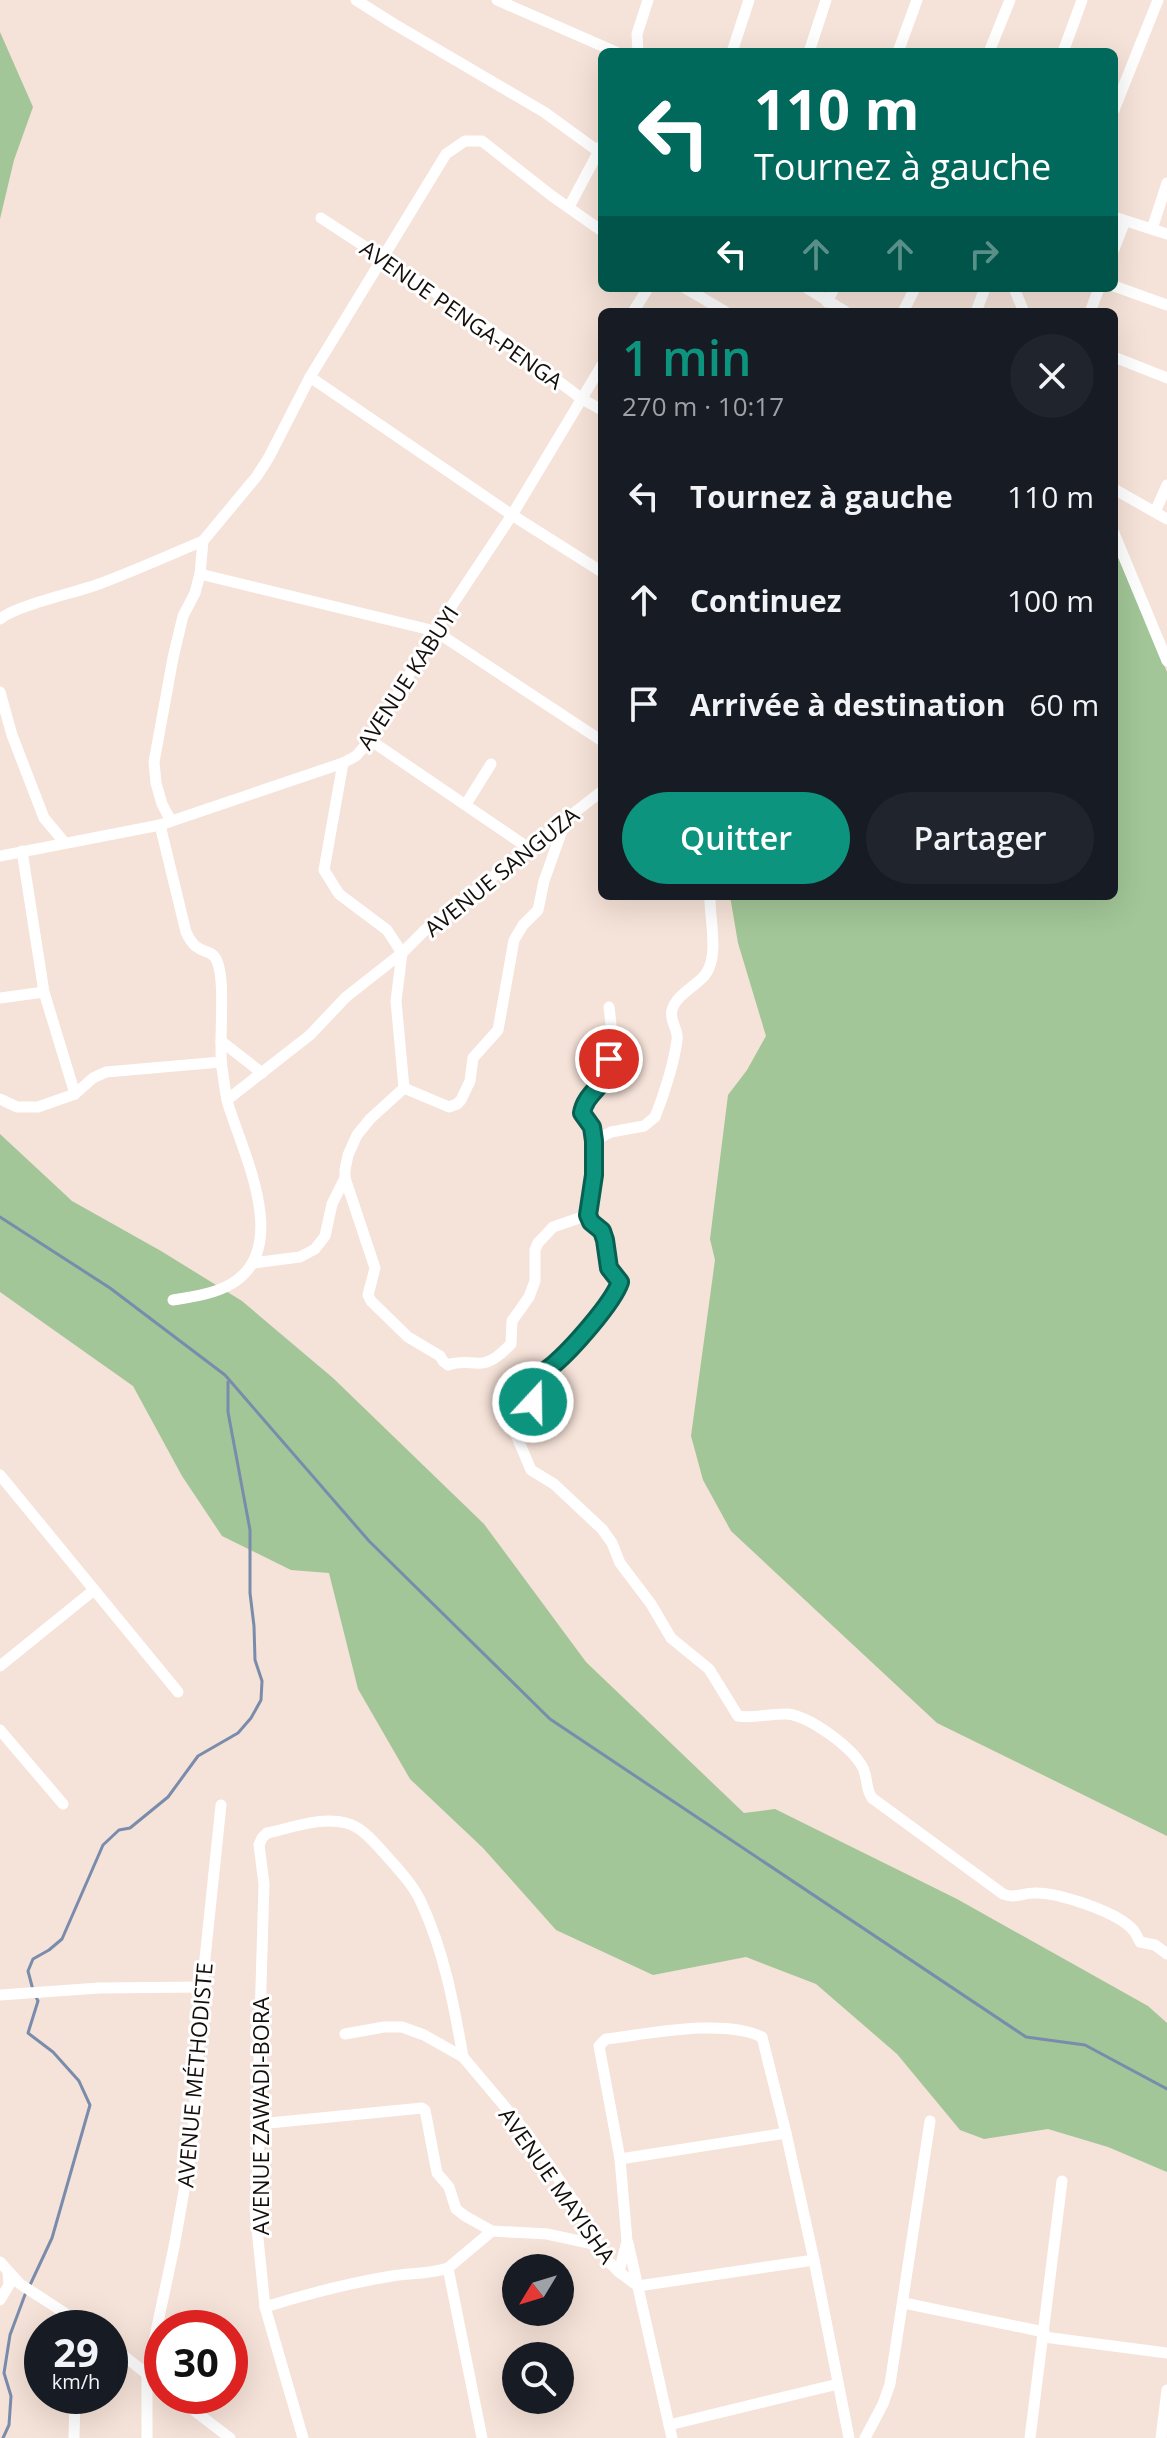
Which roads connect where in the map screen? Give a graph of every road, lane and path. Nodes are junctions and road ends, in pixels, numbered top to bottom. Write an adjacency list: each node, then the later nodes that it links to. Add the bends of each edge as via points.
1 (356, 0): 18 (street)
2 (497, 0): 10 (street)
3 (648, 0): 11 (street)
4 (749, 0): 12 (street)
5 (826, 0): 13 (street)
6 (917, 0): 14 (street)
7 (1010, 0): 15 (street)
8 (1082, 0): 16 (street)
9 (1158, 0): 17 (street)
10 (607, 48)
11 (638, 48)
12 (733, 48)
13 (810, 48)
14 (899, 48)
15 (991, 48)
16 (1064, 48)
17 (1118, 100)
18 (598, 148)
19 (598, 155): 21 (street)
20 (1167, 183): 25 (street)
21 (569, 207): 24 (street); 27 (street, via 482,141 465,141 446,154)
22 (321, 218): 27 (street, AVENUE PENGA-PENGA)
23 (1120, 219): 25 (street)
24 (598, 228)
25 (1152, 229): 26 (street)
26 (1167, 234)
27 (384, 257): 38 (street); 40 (street, AVENUE PENGA-PENGA)
28 (1118, 287): 33 (street)
29 (692, 292): 34 (street)
30 (813, 292): 32 (street)
31 (832, 292): 32 (street)
32 (827, 302): 35 (street)
33 (1167, 305)
34 (719, 308)
35 (838, 308)
36 (1118, 359): 39 (street)
37 (598, 372): 40 (street, AVENUE KABUYI)
38 (310, 377): 45 (street); 47 (street, via 257,476)
39 (1167, 378)
40 (582, 399): 41 (street, AVENUE PENGA-PENGA); 45 (street, AVENUE KABUYI)
41 (598, 408)
42 (1167, 485): 44 (street)
43 (1118, 491): 44 (street)
44 (1155, 512): 46 (street)
45 (512, 515): 49 (street); 52 (street, AVENUE KABUYI)
46 (1167, 519)
47 (203, 541): 50 (street); 51 (street)
48 (1118, 543): 53 (street)
49 (598, 569)
50 (200, 574): 52 (street); 62 (street, via 183,616 154,762)
51 (0, 619)
52 (435, 631): 55 (street); 56 (street, AVENUE KABUYI)
53 (1167, 661)
54 (0, 692): 63 (street, via 44,818)
55 (598, 738)
56 (370, 740): 57 (street, AVENUE KABUYI); 60 (street)
57 (343, 763): 62 (street, AVENUE KABUYI); 68 (street, via 324,870 339,894 387,930)
58 (491, 764): 60 (street)
59 (598, 794): 61 (street, AVENUE SANGUZA)
60 (466, 804): 64 (street)
61 (565, 820): 64 (street, AVENUE SANGUZA); 75 (street, via 538,910 512,947 498,1030 473,1058 461,1100 449,1107)
62 (165, 823): 63 (street, AVENUE KABUYI); 72 (street, via 186,932 191,944 217,959)
63 (65, 843): 65 (street, AVENUE KABUYI)
64 (530, 849): 68 (street, AVENUE SANGUZA)
65 (22, 851): 66 (street, AVENUE KABUYI); 69 (street)
66 (0, 856)
67 (710, 900): 79 (street, via 711,960 705,976 672,1010 678,1036 655,1117 644,1126)
68 (402, 953): 74 (street, AVENUE SANGUZA); 75 (street, via 396,1001)
69 (44, 992): 70 (street); 76 (street)
70 (0, 998)
71 (609, 1007): 79 (street, via 608,1073 582,1109)
72 (221, 1041): 73 (street); 74 (street)
73 (221, 1062): 76 (street, via 106,1072); 78 (street)
74 (262, 1073): 78 (street, AVENUE SANGUZA)
75 (404, 1088): 80 (street, via 357,1135)
76 (75, 1094): 77 (street, via 38,1107 17,1107)
77 (0, 1099)
78 (227, 1100): 82 (street, via 260,1205 262,1228)
79 (594, 1141): 81 (street)
80 (345, 1178): 81 (street, via 375,1268 371,1301 408,1337 448,1365 484,1363 511,1344 512,1321 535,1281 538,1243 553,1227); 82 (street, via 325,1236 315,1249 300,1257)
81 (588, 1215): 91 (street, via 602,1231 609,1268 620,1282 575,1344 532,1379 532,1408 514,1430 531,1470 602,1529 671,1638 709,1669 738,1716 786,1714 807,1719 862,1766 872,1798 1003,1894 1061,1895 1123,1922 1140,1942)
82 (253, 1263): 83 (street, via 231,1285)
83 (173, 1300)
84 (0, 1475): 85 (street)
85 (94, 1590): 86 (street); 87 (street)
86 (0, 1666)
87 (178, 1692)
88 (0, 1730): 89 (street)
89 (63, 1804)
90 (221, 1805): 92 (street, AVENUE MÉTHODISTE)
91 (1167, 1954)
92 (202, 1987): 93 (street); 113 (street, AVENUE MÉTHODISTE, via 192,2146)
93 (0, 1995)
94 (345, 2034): 95 (street, AVENUE MAYISHA, via 402,2027)
95 (463, 2057): 97 (street, AVENUE ZAWADI-BORA, via 439,1951 420,1900 400,1871 370,1838 344,1822 321,1821 267,1833 259,1845 264,1884); 103 (street, AVENUE MAYISHA, via 527,2133)
96 (930, 2121): 110 (street)
97 (259, 2124): 101 (street, via 422,2108 436,2168 456,2209); 111 (street, AVENUE ZAWADI-BORA, via 255,2209)
98 (786, 2133): 99 (street); 99 (street, via 761,2036 706,2028 606,2039 599,2046); 104 (street)
99 (620, 2159): 102 (street)
100 (1062, 2181): 114 (street)
101 (492, 2231): 103 (street, via 547,2234); 106 (street)
102 (627, 2241): 107 (street); 108 (street)
103 (598, 2245): 107 (street, AVENUE MAYISHA)
104 (814, 2260): 108 (street); 118 (street)
105 (4, 2267): 109 (street, via 9,2285); 112 (street)
106 (448, 2268): 111 (street, via 322,2290); 128 (street)
107 (619, 2272): 108 (street, AVENUE MAYISHA)
108 (638, 2286): 123 (street)
109 (0, 2300)
110 (904, 2303): 114 (street); 131 (street, via 890,2384)
111 (265, 2307): 127 (street, AVENUE ZAWADI-BORA)
112 (58, 2310)
113 (161, 2310)
114 (1044, 2334): 115 (street); 132 (street)
115 (1167, 2353)
116 (128, 2359): 117 (street)
117 (144, 2372)
118 (838, 2384): 123 (street); 130 (street)
119 (1167, 2390): 133 (street)
120 (75, 2414): 124 (street)
121 (147, 2414): 125 (street, AVENUE MÉTHODISTE)
122 (199, 2414): 126 (street)
123 (669, 2425): 129 (street)
124 (74, 2438)
125 (147, 2438)
126 (230, 2438)
127 (303, 2438)
128 (482, 2438)
129 (672, 2438)
130 (849, 2438)
131 (865, 2438)
132 (1030, 2438)
133 (1161, 2438)

